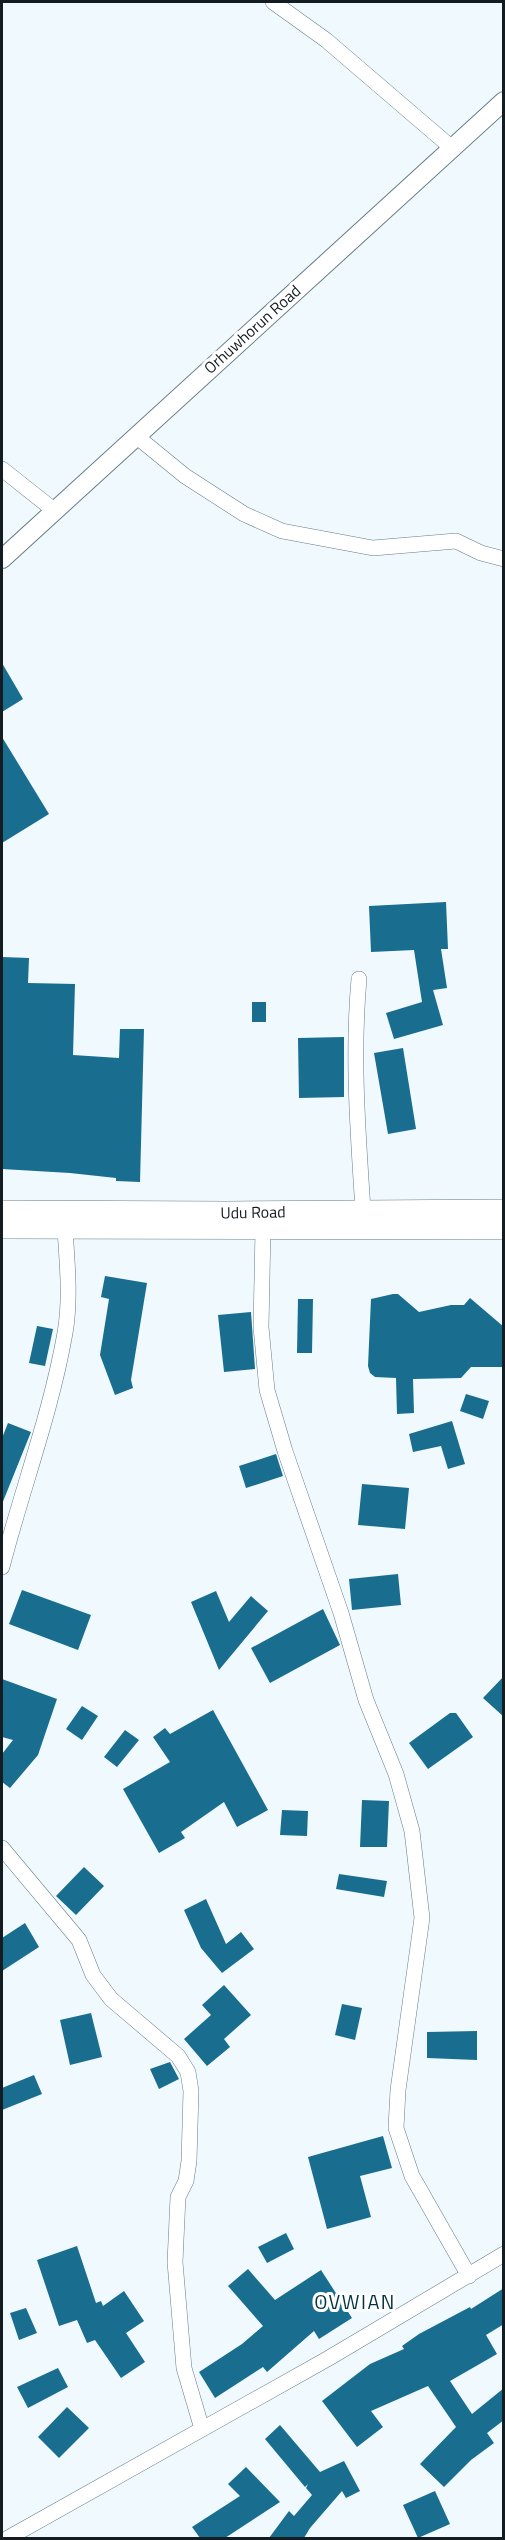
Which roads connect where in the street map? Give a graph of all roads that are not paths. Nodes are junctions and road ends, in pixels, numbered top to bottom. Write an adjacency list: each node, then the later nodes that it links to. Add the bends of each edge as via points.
1 (273, 2): 3 (street, via 326,40)
2 (504, 101): 3 (street, Orhuwhorun Road)
3 (452, 148): 4 (street, Orhuwhorun Road)
4 (136, 436): 6 (street, Orhuwhorun Road); 8 (street, via 185,476 234,508 282,531 373,548 456,541)
5 (2, 470): 6 (street)
6 (55, 511): 7 (street, Orhuwhorun Road)
7 (2, 559)
8 (504, 560)
9 (359, 979): 10 (street, via 355,1023)
10 (363, 1210): 11 (main road, Udu Road); 12 (main road, Udu Road)
11 (504, 1210)
12 (2, 1211)
13 (2, 1228): 14 (main road, Udu Road)
14 (66, 1228): 15 (main road, Udu Road); 17 (street, via 69,1292 65,1333)
15 (263, 1229): 16 (main road, Udu Road); 20 (street, via 261,1327 267,1390 412,1831 422,1917 396,2128 412,2176)
16 (504, 1230)
17 (2, 1567)
18 (2, 1848): 21 (street, via 79,1940 93,1976 111,1999 178,2055 188,2072 189,2161 178,2197 175,2262 184,2368)
19 (504, 2254): 20 (street)
20 (469, 2276): 21 (street)
21 (202, 2429): 22 (street)
22 (8, 2538)

